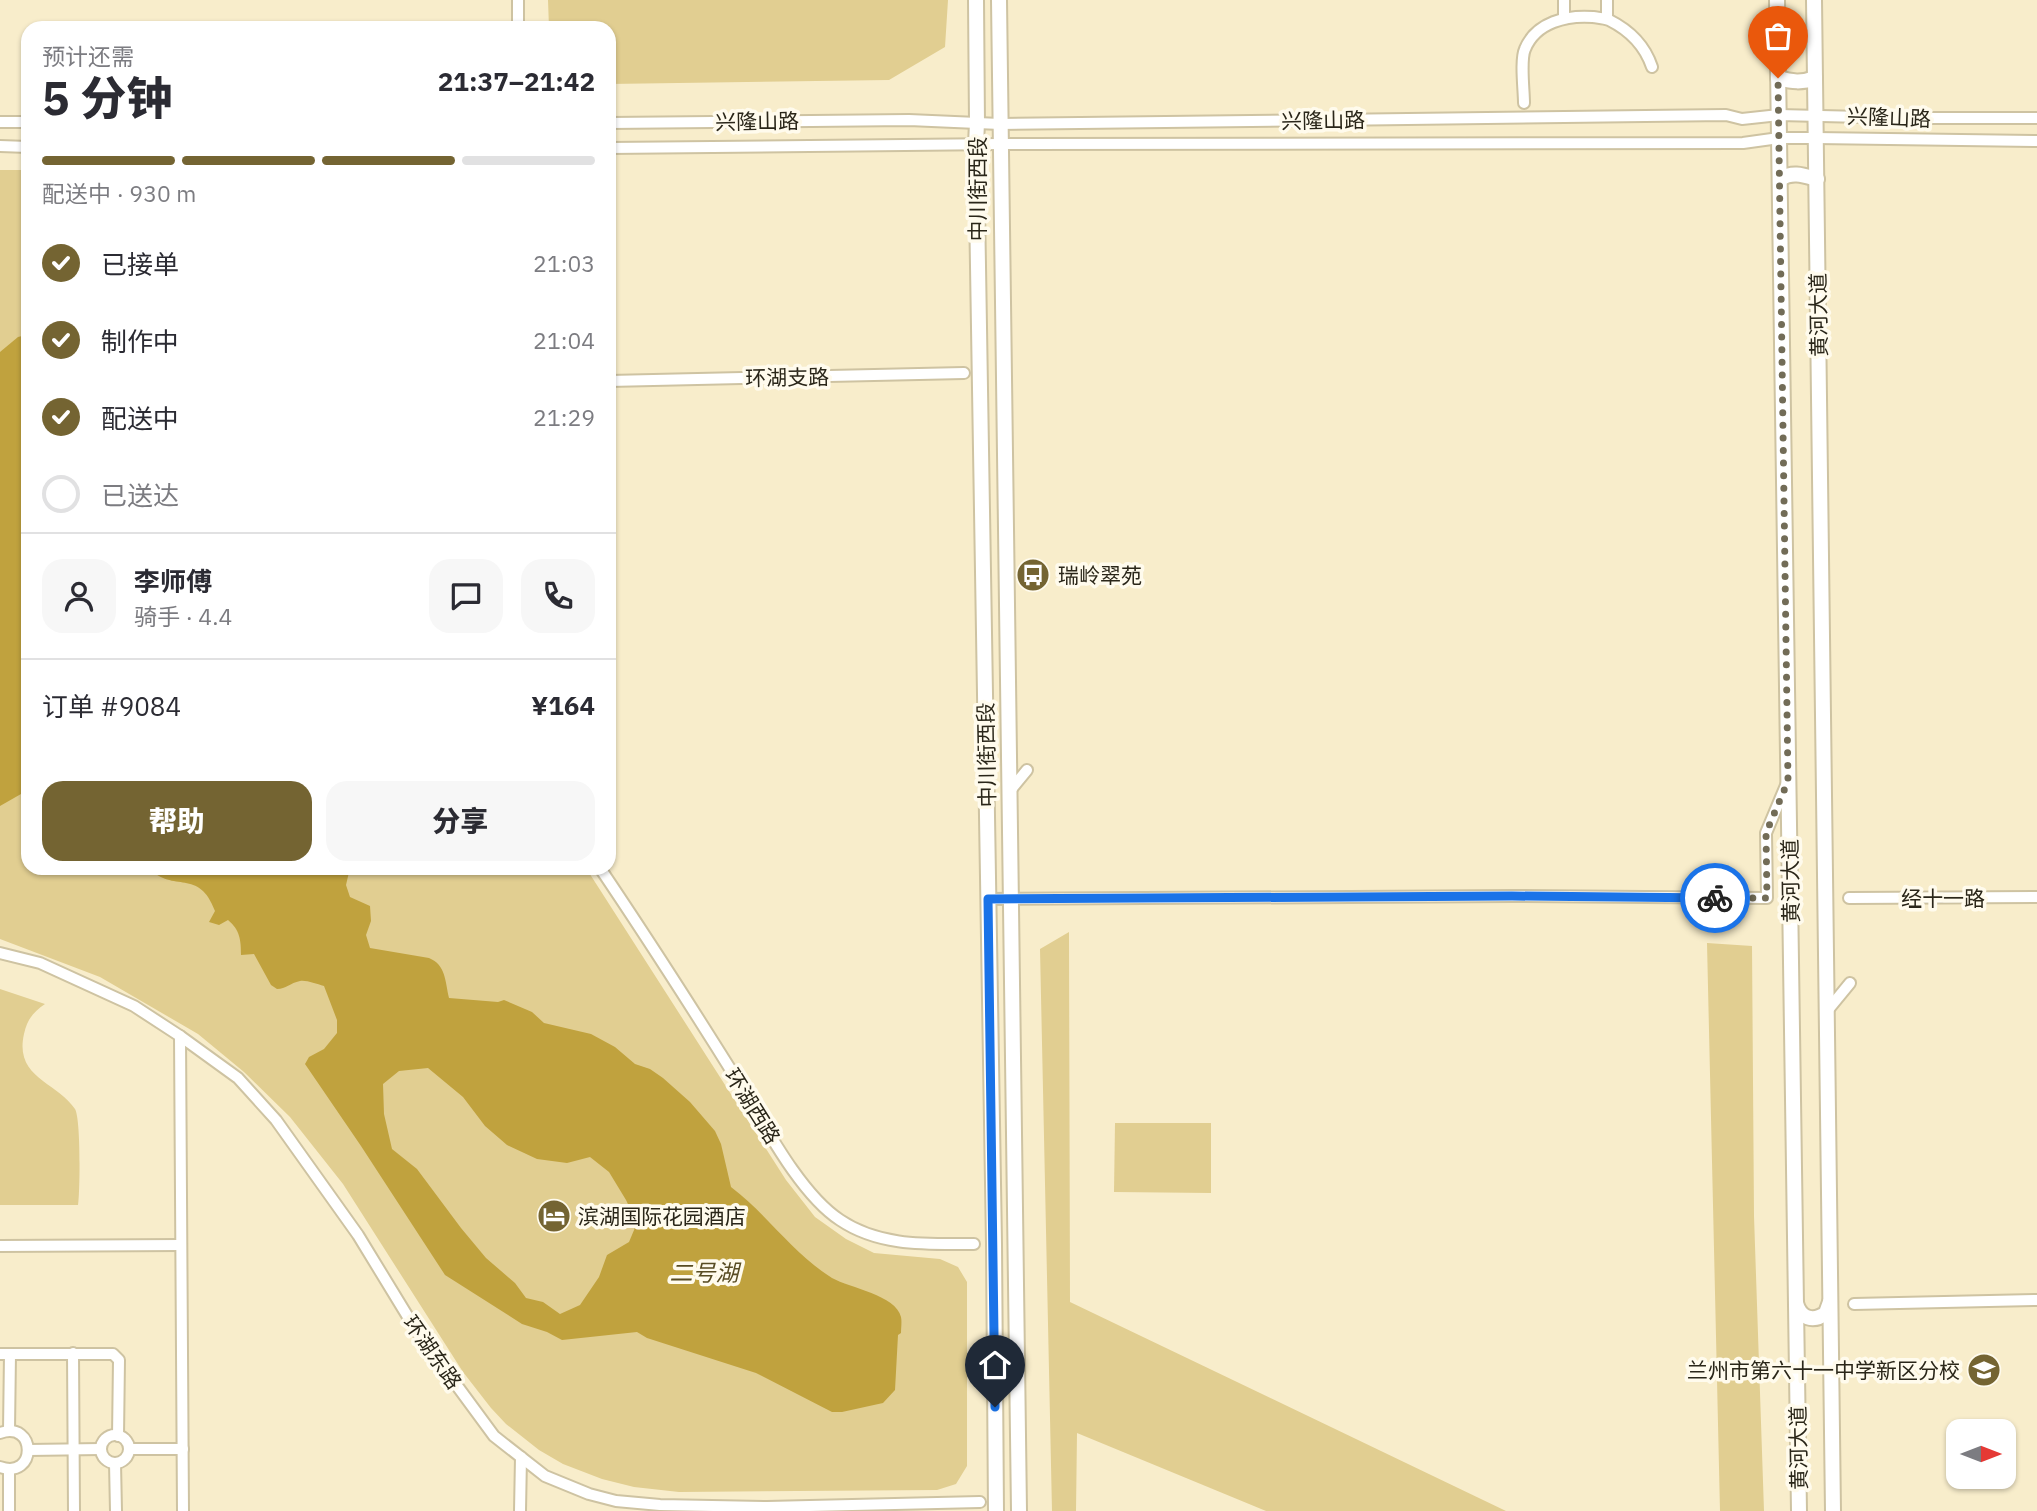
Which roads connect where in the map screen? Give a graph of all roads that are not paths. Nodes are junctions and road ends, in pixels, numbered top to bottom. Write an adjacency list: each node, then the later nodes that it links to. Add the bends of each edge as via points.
1 (518, 0): 10 (street)
2 (976, 0): 12 (main road, 中川街西段)
3 (999, 0): 13 (main road, 中川街西段)
4 (1564, 0): 8 (street)
5 (1607, 0): 9 (street)
6 (1777, 0): 14 (main road, 黄河大道)
7 (1814, 0): 15 (main road, 黄河大道)
8 (1564, 18): 9 (street); 16 (street, via 1544,26 1523,51)
9 (1607, 19): 11 (street, via 1631,35)
10 (518, 21)
11 (1652, 67)
12 (977, 74): 13 (main road, via 985,80); 25 (main road, 中川街西段)
13 (1000, 74): 26 (main road, 中川街西段)
14 (1778, 78): 15 (main road, via 1791,82); 18 (main road, 黄河大道)
15 (1815, 78): 17 (main road, 黄河大道)
16 (1524, 103)
17 (1816, 114): 18 (street, 兴隆山路); 19 (street, 兴隆山路); 28 (main road, 黄河大道)
18 (1779, 115): 21 (street, 兴隆山路); 27 (main road, 黄河大道)
19 (1857, 116): 20 (street, 兴隆山路); 29 (street)
20 (2037, 118)
21 (1742, 119): 26 (street, 兴隆山路, via 1696,115); 31 (street)
22 (0, 122): 23 (street)
23 (21, 122)
24 (616, 123): 25 (street, 兴隆山路)
25 (977, 123): 26 (street, 兴隆山路); 32 (main road, 中川街西段)
26 (1000, 124): 33 (main road, 中川街西段)
27 (1779, 138): 28 (street, 兴隆山路); 31 (street, 兴隆山路); 37 (main road, 黄河大道)
28 (1816, 138): 29 (street, 兴隆山路); 38 (main road, 黄河大道)
29 (1858, 138): 30 (street, 兴隆山路)
30 (2037, 141)
31 (1743, 143): 33 (street, 兴隆山路)
32 (975, 144): 33 (street, 兴隆山路); 36 (street, 兴隆山路); 47 (main road, 中川街西段)
33 (1000, 144): 43 (main road, 中川街西段)
34 (0, 146): 35 (street)
35 (21, 146)
36 (616, 148)
37 (1780, 179): 38 (main road, via 1798,174); 42 (main road, 黄河大道)
38 (1817, 179): 51 (main road, 黄河大道)
39 (964, 373): 40 (street, 环湖支路)
40 (616, 381)
41 (1027, 770): 43 (street)
42 (1788, 781): 48 (street, via 1766,833 1767,898); 57 (main road, 黄河大道)
43 (1009, 792): 48 (main road, 中川街西段)
44 (605, 875): 53 (street, 环湖西路, via 780,1150 823,1207 841,1221 879,1238)
45 (2037, 897): 46 (street, 经十一路)
46 (1849, 898)
47 (988, 899): 48 (street); 78 (main road, 中川街西段)
48 (1010, 899): 79 (main road, 中川街西段)
49 (0, 953): 52 (street, 环湖东路, via 40,962 134,1006)
50 (1850, 983): 51 (street)
51 (1827, 1011): 58 (main road, 黄河大道)
52 (180, 1035): 54 (street); 69 (street, 环湖东路, via 238,1078 276,1120 453,1381 495,1436)
53 (974, 1244)
54 (181, 1245): 55 (street); 67 (street)
55 (0, 1247)
56 (2037, 1300): 59 (street)
57 (1796, 1301): 58 (main road, via 1800,1312 1810,1319 1826,1313); 80 (main road, 黄河大道)
58 (1830, 1302): 81 (main road, 黄河大道)
59 (1854, 1304)
60 (73, 1353): 61 (street); 63 (street, via 113,1354 119,1360); 64 (street)
61 (5, 1354): 62 (street)
62 (5, 1432): 68 (street, via 23,1436)
63 (118, 1436): 65 (street, via 107,1437); 66 (street)
64 (74, 1449): 65 (street); 68 (street); 74 (street)
65 (101, 1449): 70 (street, via 104,1457)
66 (129, 1449): 67 (street); 70 (street, via 123,1460)
67 (183, 1449): 76 (street)
68 (29, 1450): 71 (street, via 23,1464)
69 (521, 1457): 72 (street, 环湖东路, via 545,1476 616,1501 767,1507); 77 (street)
70 (115, 1463): 75 (street)
71 (5, 1468): 73 (street)
72 (980, 1502)
73 (9, 1511)
74 (74, 1511)
75 (116, 1511)
76 (183, 1511)
77 (520, 1511)
78 (996, 1511)
79 (1019, 1511)
80 (1799, 1511)
81 (1833, 1511)

